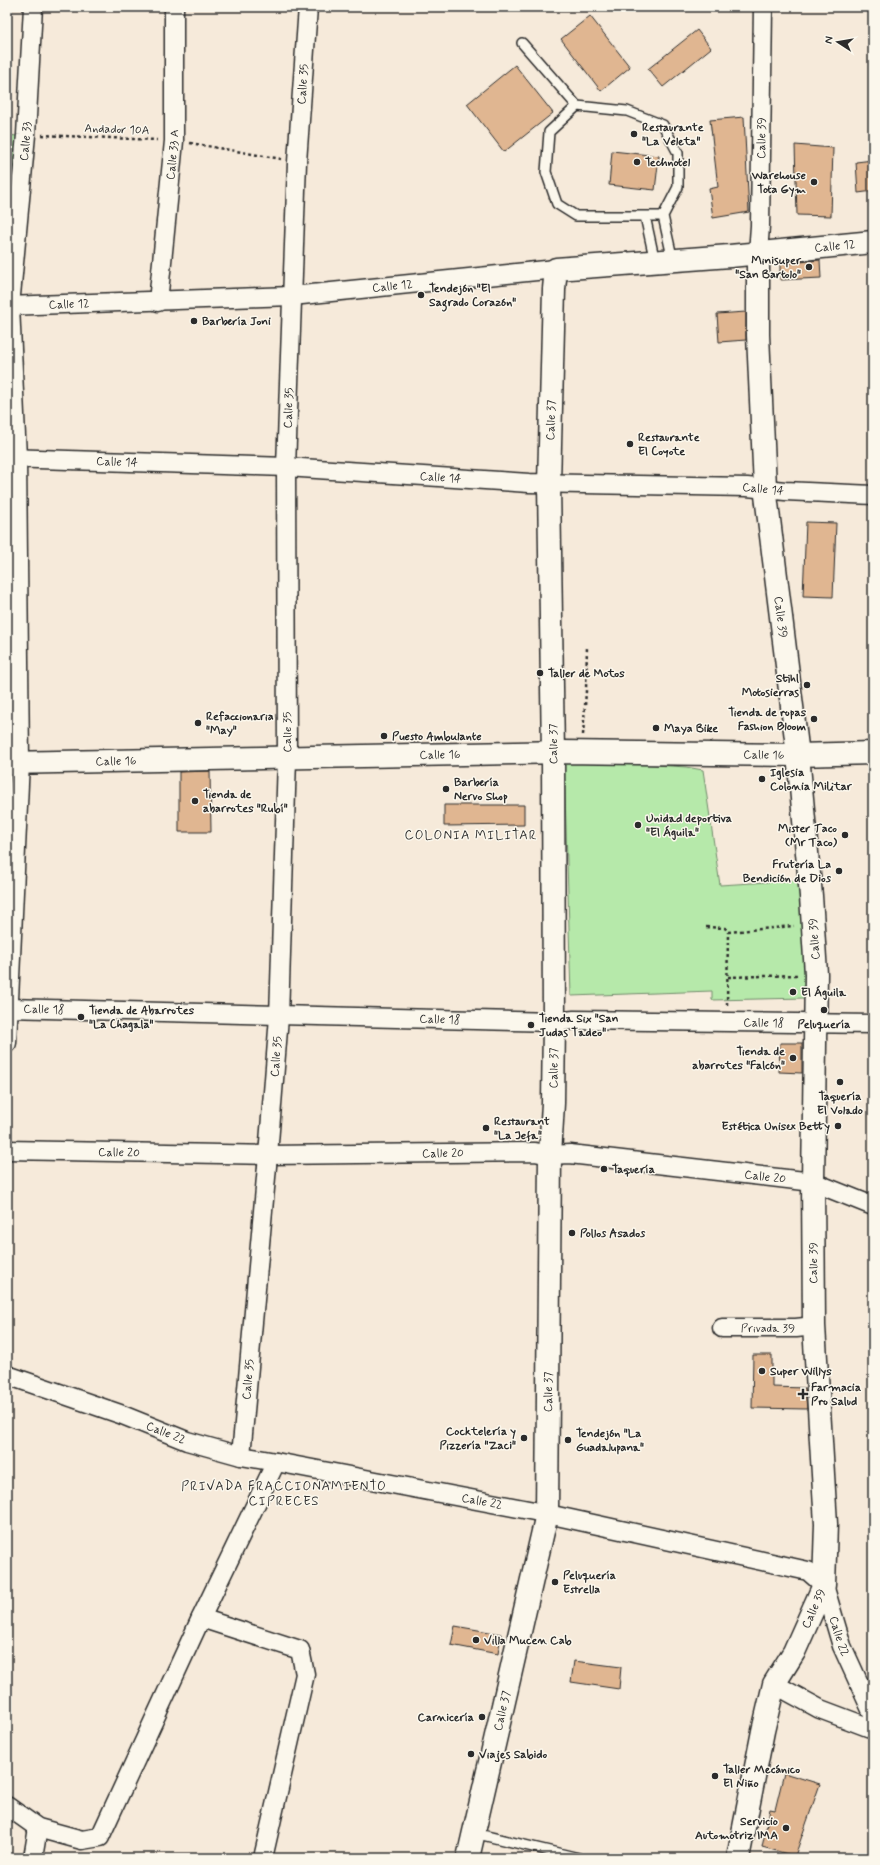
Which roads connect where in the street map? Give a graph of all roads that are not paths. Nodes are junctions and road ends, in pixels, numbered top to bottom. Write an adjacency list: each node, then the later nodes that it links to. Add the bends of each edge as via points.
1 (33, 7): 15 (street, Calle 33, via 26,135)
2 (174, 7): 14 (street, Calle 33 A, via 174,141)
3 (308, 7): 13 (street, Calle 35, via 297,162)
4 (763, 7): 10 (street, Calle 39)
5 (522, 43): 6 (lane)
6 (577, 106): 7 (lane, via 548,132 546,172 557,204 576,216); 8 (lane, via 627,111 663,125 678,153 678,187)
7 (645, 216): 8 (lane); 11 (lane)
8 (663, 216): 11 (lane)
9 (873, 242): 10 (main road, Calle 12)
10 (758, 254): 11 (main road, Calle 12); 19 (main road, Calle 39, via 758,335)
11 (664, 261): 12 (main road, Calle 12)
12 (556, 269): 13 (street, Calle 12); 18 (main road, Calle 37)
13 (292, 296): 14 (street, Calle 12); 17 (street, Calle 35)
14 (158, 302): 15 (street, Calle 12)
15 (8, 306): 16 (street, Calle 33)
16 (12, 458): 17 (street, Calle 14); 25 (street, Calle 33)
17 (286, 467): 18 (street, Calle 14); 24 (street, Calle 35)
18 (549, 484): 19 (street, Calle 14); 22 (main road, Calle 37)
19 (765, 487): 20 (street, Calle 14, via 785,491); 23 (main road, Calle 39)
20 (873, 495)
21 (873, 753): 23 (main road, Calle 16)
22 (553, 754): 23 (main road, Calle 16, via 581,752); 24 (main road, Calle 16); 28 (main road, Calle 37)
23 (798, 755): 29 (main road, Calle 39, via 813,925)
24 (287, 758): 25 (main road, Calle 16); 27 (street, Calle 35)
25 (13, 762): 26 (street, Calle 33)
26 (8, 1008): 27 (street, Calle 18); 31 (street, Calle 33)
27 (278, 1016): 28 (street, Calle 18); 33 (street, Calle 35)
28 (554, 1022): 29 (street, Calle 18, via 574,1020); 34 (main road, Calle 37)
29 (816, 1024): 30 (street, Calle 18); 35 (main road, Calle 39)
30 (873, 1024)
31 (7, 1043)
32 (7, 1150): 33 (street, Calle 20)
33 (268, 1155): 34 (street, Calle 20, via 535,1152); 40 (street, Calle 35)
34 (550, 1155): 35 (street, Calle 20, via 570,1154); 42 (main road, Calle 37)
35 (813, 1182): 36 (street, Calle 20); 37 (main road, Calle 39)
36 (873, 1206)
37 (814, 1326): 38 (street, Privada 39); 43 (main road, Calle 39, via 826,1524)
38 (722, 1328)
39 (7, 1375): 40 (street, Calle 22, via 120,1414 187,1441)
40 (241, 1456): 41 (street, Calle 22)
41 (276, 1462): 42 (street, Calle 22); 44 (street)
42 (547, 1514): 43 (street, Calle 22, via 808,1571); 50 (main road, Calle 37)
43 (824, 1584): 45 (main road, Calle 39, via 794,1652); 46 (street, Calle 22, via 842,1646)
44 (201, 1618): 49 (street, via 100,1837 82,1840); 52 (street, via 300,1650 305,1674)
45 (774, 1684): 47 (street, via 820,1709); 55 (main road, Calle 39)
46 (873, 1714)
47 (873, 1729)
48 (7, 1806): 49 (street)
49 (38, 1828): 51 (street)
50 (474, 1833): 53 (main road, Calle 37); 54 (lane)
51 (33, 1858)
52 (263, 1858)
53 (468, 1858)
54 (579, 1858)
55 (738, 1858)

